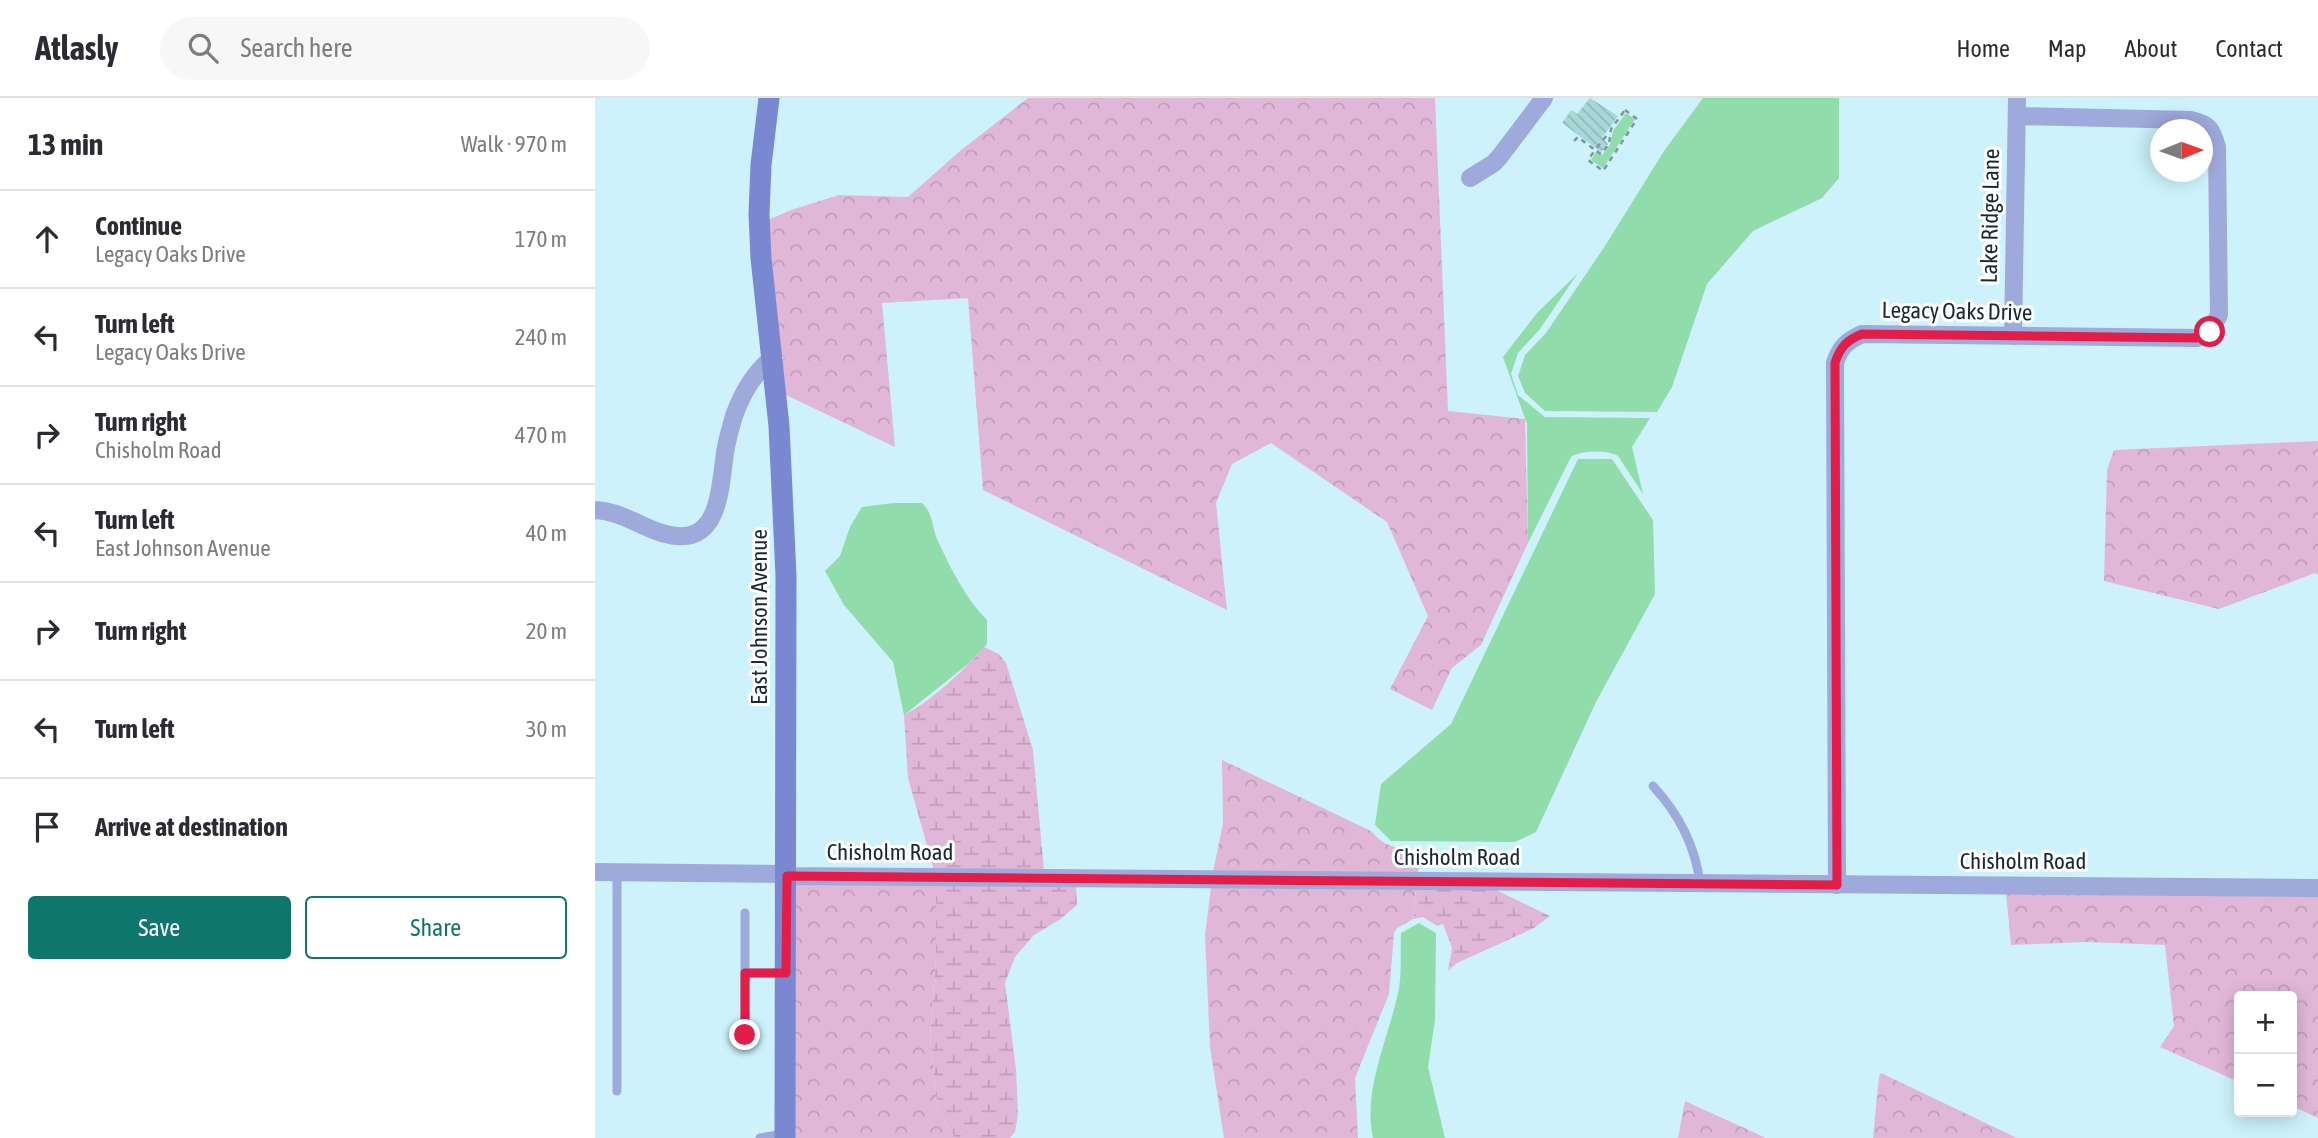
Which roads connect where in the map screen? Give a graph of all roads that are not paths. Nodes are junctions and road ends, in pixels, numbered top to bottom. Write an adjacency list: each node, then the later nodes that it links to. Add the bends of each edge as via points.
1 (769, 98): 7 (main road, East Johnson Avenue, via 759,214)
2 (1544, 98): 5 (street, via 1494,163)
3 (2017, 98): 4 (street, Lake Ridge Lane)
4 (2017, 116): 6 (street, Lake Ridge Lane); 6 (street, Legacy Oaks Drive, via 2191,120 2212,130 2217,147 2219,315 2210,332 2197,338)
5 (1471, 177)
6 (2013, 336): 14 (street, Legacy Oaks Drive, via 1862,334 1839,349 1835,363)
7 (772, 358): 8 (street, via 752,378 738,406 726,445 716,510 701,530 677,536); 12 (main road, East Johnson Avenue, via 785,551)
8 (595, 510)
9 (1653, 786): 13 (lane, via 1685,832 1695,855)
10 (595, 872): 11 (street, Chisholm Road)
11 (617, 873): 12 (street, Chisholm Road); 20 (lane)
12 (787, 876): 13 (street, Chisholm Road); 18 (main road, East Johnson Avenue)
13 (1699, 883): 14 (street, Chisholm Road)
14 (1837, 885): 15 (street, Chisholm Road)
15 (2318, 888)
16 (745, 913): 17 (lane)
17 (745, 973): 18 (lane); 19 (lane)
18 (786, 973): 21 (main road, East Johnson Avenue)
19 (745, 1035)
20 (617, 1091)
21 (785, 1136): 22 (lane)
22 (760, 1138)

